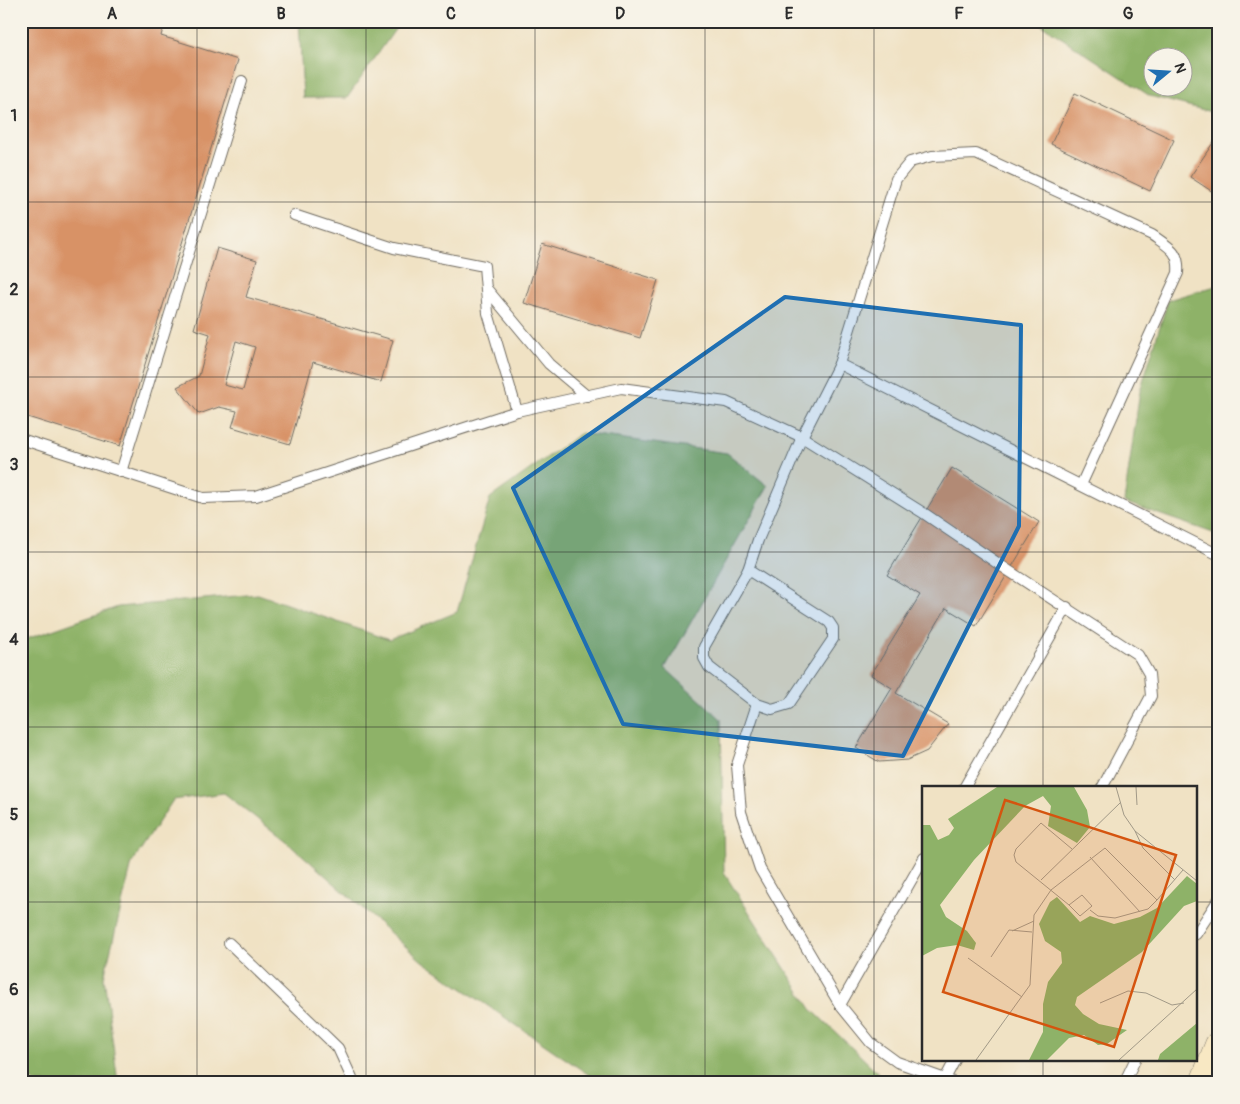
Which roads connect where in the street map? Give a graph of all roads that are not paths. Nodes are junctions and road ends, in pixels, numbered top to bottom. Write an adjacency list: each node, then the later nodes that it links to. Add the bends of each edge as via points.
1 (242, 81): 11 (lane)
2 (294, 215): 3 (lane, via 394,248 484,266)
3 (486, 288): 4 (lane); 5 (lane)
4 (488, 313): 5 (lane); 8 (lane)
5 (512, 321): 7 (lane, via 548,364)
6 (839, 364): 9 (lane); 12 (lane); 12 (lane, via 896,179 910,162 932,156 976,154 1152,235 1173,250 1179,263 1178,273)
7 (587, 396): 8 (lane); 9 (lane, via 622,388 726,402)
8 (517, 411): 11 (lane, via 256,496 203,498)
9 (802, 437): 14 (lane); 15 (lane)
10 (21, 439): 11 (lane)
11 (121, 472)
12 (1081, 485): 13 (lane)
13 (1219, 555)
14 (748, 570): 16 (lane, via 704,647 704,658 709,667); 16 (lane, via 829,622 833,634 833,639 789,704 772,709)
15 (1066, 608): 17 (lane); 18 (lane, via 1138,655 1149,674 1151,696)
16 (757, 704): 23 (lane, via 737,765 741,812 760,869)
17 (965, 786)
18 (1103, 786)
19 (922, 862): 23 (lane)
20 (1219, 899): 21 (lane)
21 (1198, 931)
22 (229, 943): 28 (lane, via 338,1048)
23 (840, 1005): 27 (lane, via 871,1043 897,1062)
24 (1219, 1044): 30 (street)
25 (955, 1062): 27 (lane)
26 (1134, 1062): 29 (lane)
27 (950, 1081)
28 (354, 1083)
29 (1124, 1083)
30 (1204, 1083)

